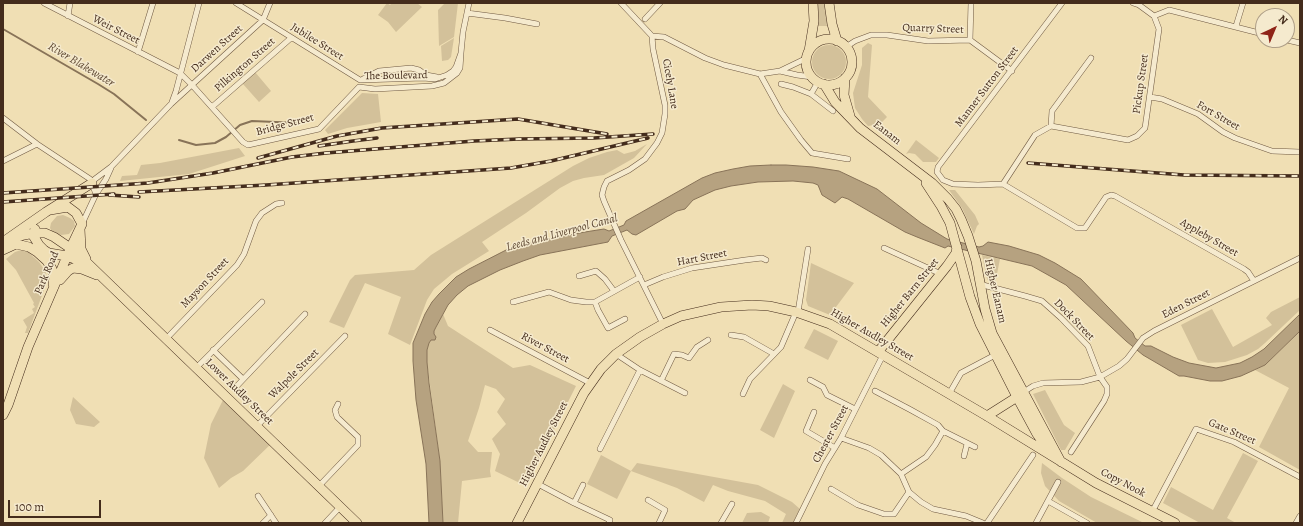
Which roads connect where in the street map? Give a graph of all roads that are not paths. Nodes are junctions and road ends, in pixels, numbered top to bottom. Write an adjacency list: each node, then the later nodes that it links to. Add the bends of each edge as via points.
1 (44, 3): 17 (street, Weir Street)
2 (70, 3): 17 (street)
3 (153, 3): 29 (street)
4 (199, 3): 35 (street, Darwen Street)
5 (236, 3): 20 (street, Jubilee Street)
6 (270, 3): 20 (street, Darwen Street)
7 (469, 3): 16 (street)
8 (621, 3): 24 (street)
9 (660, 3): 19 (street)
10 (813, 3): 31 (highway, via 814,20)
11 (829, 3): 27 (highway)
12 (971, 3): 26 (street)
13 (1062, 3): 34 (street, Manner Sutton Street)
14 (1133, 3): 18 (street)
15 (1243, 3): 22 (street)
16 (466, 13): 21 (street); 30 (street)
17 (68, 16): 29 (street, Weir Street)
18 (1154, 16): 22 (street, via 1169,10); 45 (street, Pickup Street, via 1159,29)
19 (645, 19)
20 (263, 20): 25 (street, Jubilee Street); 42 (street, Darwen Street)
21 (537, 24)
22 (1236, 26): 23 (street)
23 (1255, 32)
24 (652, 36): 36 (street, via 664,37 724,65); 80 (street, Cicely Lane, via 665,105 663,127 657,143 645,159 607,181 602,195)
25 (291, 38): 39 (street, Jubilee Street); 47 (street, Pilkington Street)
26 (970, 40): 28 (street, Quarry Street, via 928,41 871,35); 34 (street, Quarry Street)
27 (837, 41): 28 (highway); 31 (highway, via 820,42)
28 (846, 47): 38 (highway, via 852,64)
29 (138, 52): 35 (street, Weir Street)
30 (461, 53): 37 (street, via 453,72); 43 (street, The Boulevard, via 458,73 444,83 375,89)
31 (808, 55): 33 (street); 40 (highway, via 808,72)
32 (1091, 58): 51 (street, via 1052,111)
33 (780, 71): 36 (street); 40 (street)
34 (1012, 71): 61 (street, Manner Sutton Street, via 938,167 937,172 947,182 954,184)
35 (180, 73): 42 (street, Weir Street); 46 (street, Darwen Street)
36 (760, 74): 55 (street, via 781,112 812,153)
37 (439, 78): 39 (street); 39 (street, The Boulevard, via 411,68 379,71)
38 (845, 78): 40 (highway, via 835,84); 49 (highway, Eanam, via 844,95)
39 (360, 80)
40 (818, 81): 44 (street); 49 (highway, Eanam)
41 (781, 84): 44 (street)
42 (192, 85): 46 (street, Darwen Street); 47 (street, Weir Street)
43 (359, 87): 53 (street, Bridge Street, via 319,128)
44 (811, 94): 48 (street)
45 (1150, 97): 51 (street, Pickup Street, via 1145,128 1128,140); 54 (street, Fort Street, via 1162,99 1198,114 1235,138 1272,151)
46 (171, 104): 57 (street, Darwen Street)
47 (212, 107): 53 (street, Weir Street)
48 (833, 111)
49 (850, 117): 58 (highway, Eanam, via 860,128)
50 (3, 118): 52 (street)
51 (1051, 126): 61 (street, via 1035,135)
52 (37, 144): 56 (street); 60 (street)
53 (248, 144)
54 (1300, 152)
55 (848, 159)
56 (3, 161)
57 (111, 167): 60 (street); 62 (street, Park Road)
58 (910, 167): 59 (highway, Higher Eanam)
59 (920, 174): 72 (highway, Higher Eanam, via 946,214 954,234); 77 (highway, Higher Eanam, via 956,209 968,236)
60 (89, 182): 62 (street); 64 (highway)
61 (1002, 184): 82 (street, Appleby Street, via 1077,228 1085,228 1106,197 1115,196 1244,269)
62 (96, 194): 65 (street, Park Road)
63 (282, 203): 97 (street, Mayson Street, via 276,204 262,214 237,265)
64 (48, 211): 65 (highway, via 68,208 76,213); 66 (highway, via 38,220); 67 (highway)
65 (81, 227): 71 (highway, Park Road); 76 (highway, via 81,248)
66 (34, 233): 67 (highway); 71 (highway, via 49,235); 71 (highway, via 36,241 49,253)
67 (6, 240)
68 (884, 248): 78 (street)
69 (808, 249): 90 (street)
70 (3, 250): 85 (highway, via 16,244 37,252 52,269)
71 (69, 252): 76 (highway); 85 (highway, Park Road)
72 (954, 256): 75 (highway, Higher Eanam); 75 (highway, via 953,264); 78 (highway, Higher Barn Street)
73 (1300, 258): 82 (street)
74 (766, 260): 84 (street, Hart Street, via 762,258 692,268)
75 (961, 264): 77 (highway); 101 (highway, Higher Eanam, via 980,324)
76 (90, 266): 81 (highway, Lower Audley Street)
77 (978, 273): 83 (highway, Higher Eanam)
78 (941, 274): 100 (highway, Higher Barn Street)
79 (578, 276): 86 (street, via 596,271)
80 (640, 277): 84 (street); 86 (street)
81 (104, 279): 85 (highway, Lower Audley Street, via 73,268); 97 (highway, Lower Audley Street)
82 (1254, 281): 106 (street, Eden Street, via 1154,331 1143,338 1119,366)
83 (979, 284): 101 (highway, Higher Eanam); 106 (street, Dock Street, via 1042,301 1088,346)
84 (644, 285): 93 (street)
85 (53, 289): 120 (highway, Park Road)
86 (614, 291): 89 (street)
87 (262, 302): 99 (street)
88 (512, 302): 89 (street, via 549,292 571,300)
89 (595, 302): 92 (street, via 608,328)
90 (797, 312): 93 (highway, Higher Audley Street, via 769,306 736,305 693,313); 100 (highway, Higher Audley Street, via 830,324); 103 (street, via 781,347)
91 (305, 314): 107 (street)
92 (625, 320)
93 (663, 324): 102 (highway, Higher Audley Street, via 640,336)
94 (490, 330): 110 (street, River Street)
95 (731, 335): 103 (street, via 744,337)
96 (345, 336): 125 (street, Walpole Street)
97 (166, 339): 104 (highway, Lower Audley Street)
98 (708, 340): 109 (street, via 697,347 689,358 682,354 674,354)
99 (213, 350): 104 (street); 107 (street)
100 (881, 353): 116 (highway, Higher Audley Street); 121 (street, Chester Street)
101 (999, 353): 116 (street, via 961,373); 117 (highway, Higher Eanam)
102 (616, 354): 105 (street); 110 (highway, Higher Audley Street)
103 (774, 354): 115 (street, via 750,379)
104 (196, 368): 125 (highway, Lower Audley Street)
105 (640, 370): 109 (street); 131 (street)
106 (1100, 377): 117 (street, via 1081,382 1043,383); 132 (street, Dock Street, via 1108,390 1106,398)
107 (243, 379): 111 (street)
108 (810, 380): 121 (street, via 823,387 827,395)
109 (662, 381): 114 (street)
110 (590, 383): 139 (highway, Higher Audley Street)
111 (235, 388)
112 (885, 388): 118 (street)
113 (875, 391): 118 (street)
114 (685, 393)
115 (743, 394)
116 (949, 394): 124 (highway, Higher Audley Street)
117 (1020, 394): 124 (highway); 135 (highway, Higher Eanam, via 1037,434)
118 (882, 395): 126 (street, via 938,425)
119 (338, 404): 141 (street, via 335,410 337,417 358,437 358,445)
120 (6, 408): 123 (highway, Park Road)
121 (855, 409): 127 (street, Chester Street)
122 (814, 412): 129 (street, via 806,431)
123 (3, 415)
124 (987, 416): 135 (highway, Higher Audley Street)
125 (257, 426): 141 (highway, Lower Audley Street)
126 (943, 431): 128 (street); 136 (street, via 926,457)
127 (841, 438): 129 (street, Chester Street); 136 (street, via 881,455)
128 (967, 444): 130 (street); 134 (street)
129 (835, 448): 161 (street, Chester Street)
130 (975, 448)
131 (600, 449)
132 (1071, 452)
133 (1033, 455): 163 (street)
134 (964, 456)
135 (1057, 460): 150 (highway, Copy Nook)
136 (901, 474): 143 (street)
137 (1300, 477): 150 (street, Gate Street, via 1234,442 1196,429)
138 (1058, 482): 146 (street)
139 (538, 484): 147 (street); 157 (highway, Higher Audley Street)
140 (583, 485): 147 (street)
141 (319, 486): 149 (highway, Lower Audley Street)
142 (831, 489): 143 (street, via 858,505 884,514 894,514)
143 (909, 492): 162 (street, via 933,509 966,516)
144 (258, 496): 151 (street)
145 (648, 500): 159 (street, via 665,510)
146 (1048, 501): 164 (street); 165 (street)
147 (574, 503): 158 (street, via 610,520)
148 (732, 504): 160 (street)
149 (340, 507): 155 (street); 156 (highway, Lower Audley Street)
150 (1152, 512): 166 (highway, Copy Nook)
151 (271, 515): 153 (street); 154 (street)
152 (1300, 516): 167 (street)
153 (263, 523)
154 (276, 523)
155 (325, 523)
156 (357, 523)
157 (517, 523)
158 (609, 523)
159 (659, 523)
160 (721, 523)
161 (796, 523)
162 (983, 523)
163 (987, 523)
164 (1036, 523)
165 (1088, 523)
166 (1175, 523)
167 (1296, 523)

